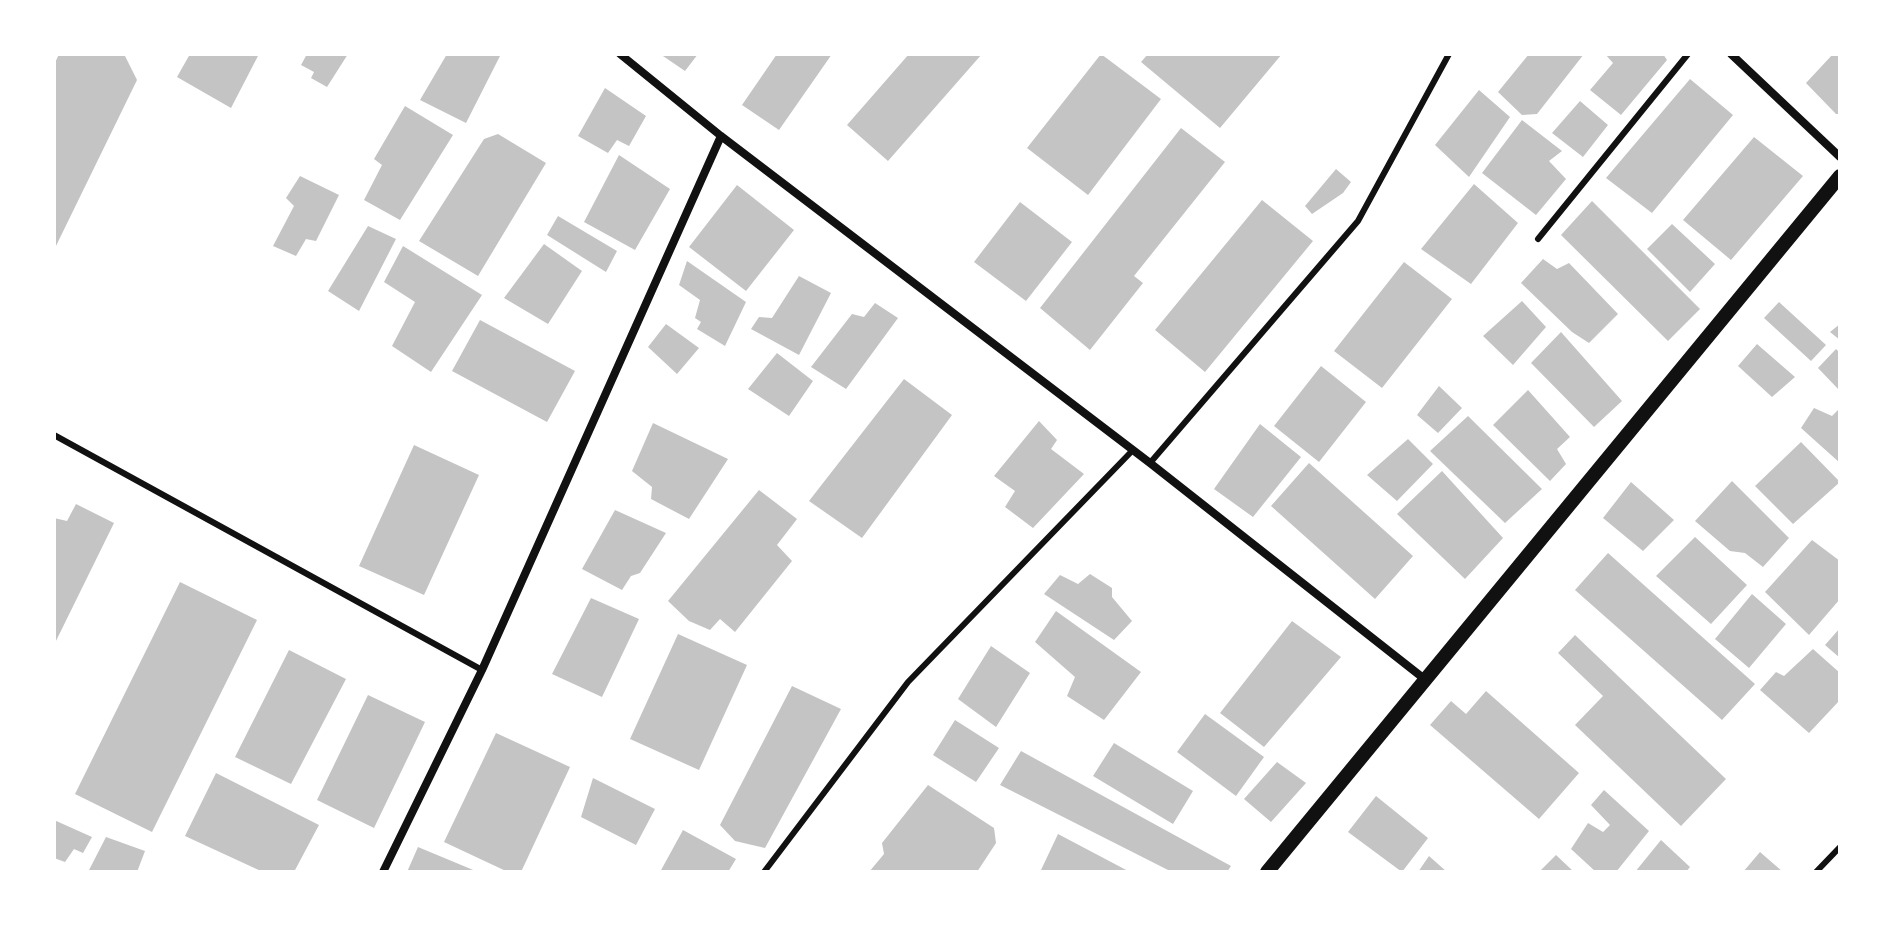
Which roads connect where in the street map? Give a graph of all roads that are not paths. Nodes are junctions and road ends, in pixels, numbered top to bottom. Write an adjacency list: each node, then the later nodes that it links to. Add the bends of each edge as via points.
1 (620, 54): 5 (street)
2 (1449, 54): 11 (lane, via 1358,221)
3 (1688, 54): 8 (lane)
4 (1731, 54): 6 (street)
5 (721, 136): 10 (street); 12 (street)
6 (1840, 157)
7 (1840, 176): 13 (street)
8 (1538, 239)
9 (54, 435): 12 (lane)
10 (1132, 451): 11 (street); 16 (lane, via 908,682)
11 (1150, 463): 13 (street)
12 (482, 670): 15 (street)
13 (1427, 681): 17 (street)
14 (1840, 847): 18 (lane)
15 (383, 872)
16 (764, 872)
17 (1267, 872)
18 (1816, 872)

